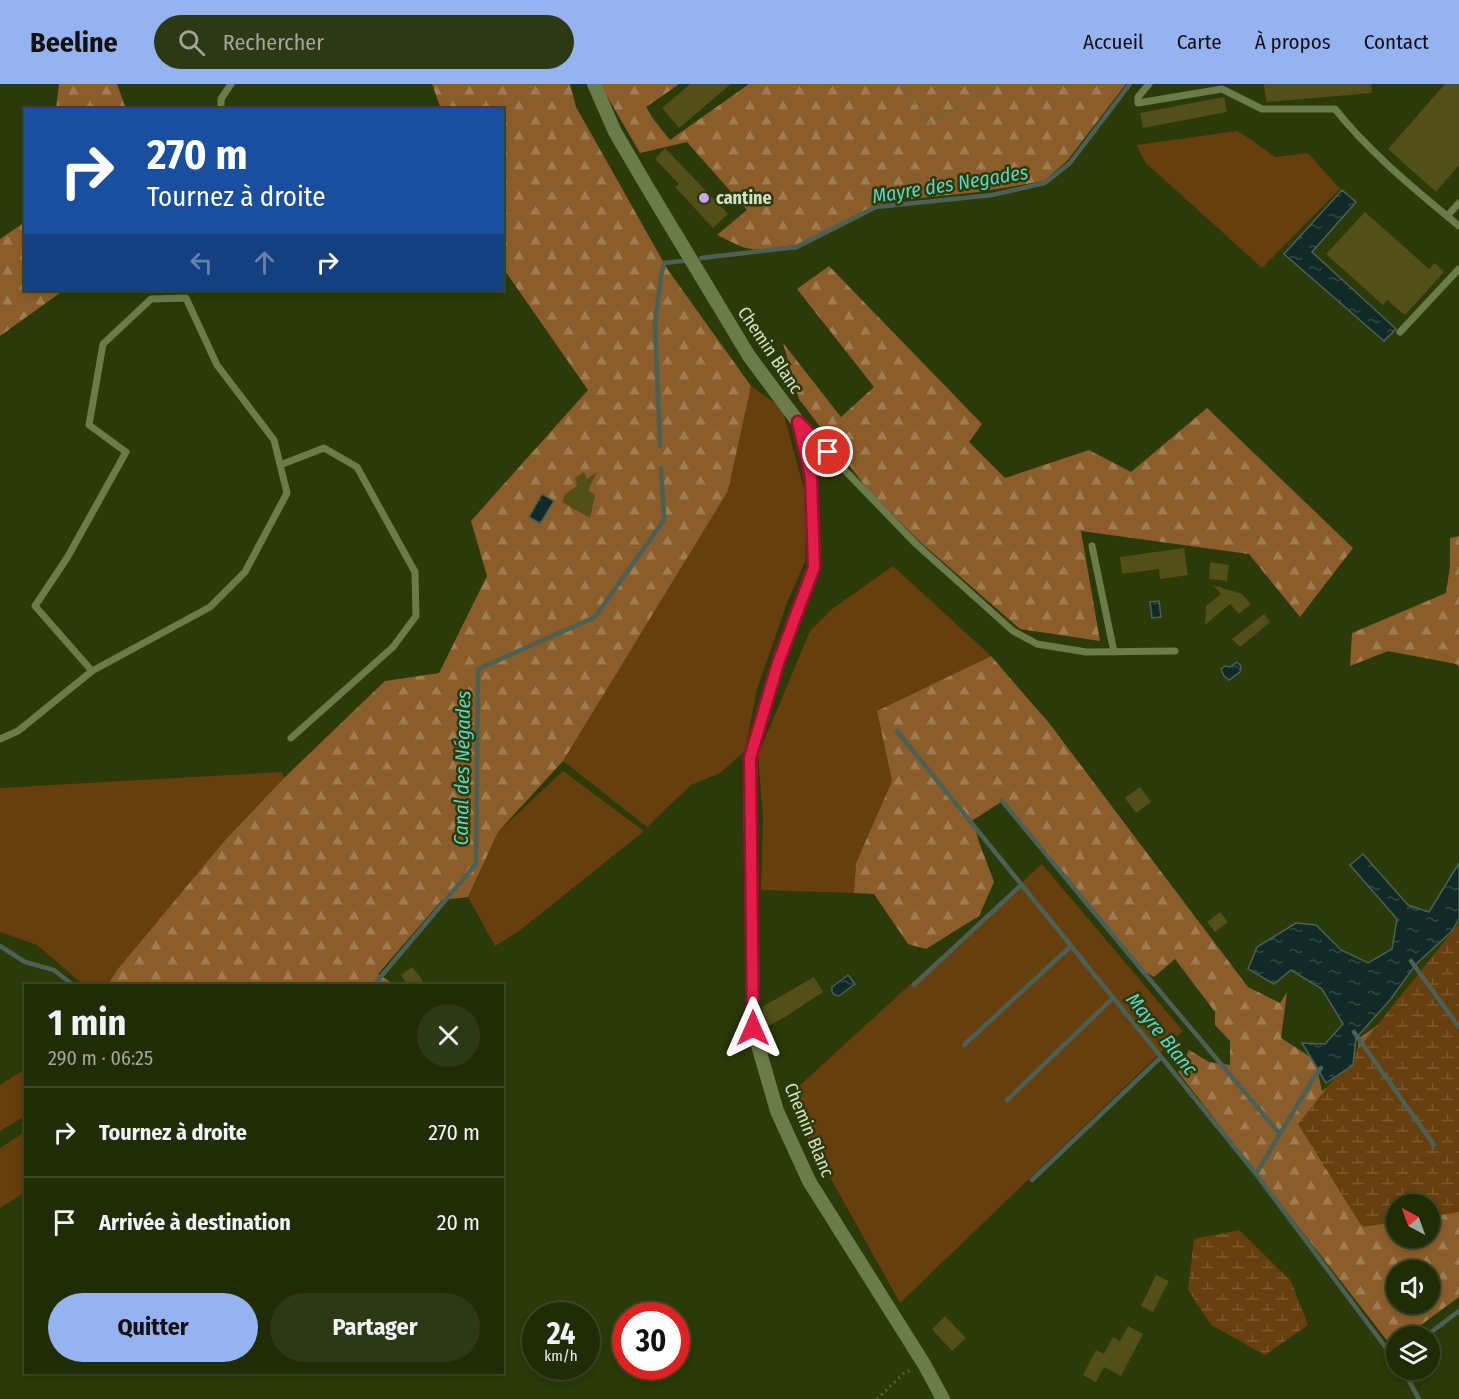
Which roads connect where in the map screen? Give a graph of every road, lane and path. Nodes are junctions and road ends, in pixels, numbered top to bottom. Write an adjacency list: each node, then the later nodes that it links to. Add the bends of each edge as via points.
1 (231, 84): 6 (lane, via 221,99)
2 (594, 84): 14 (street, Chemin Blanc, via 615,132 648,190 749,356)
3 (900, 84): 4 (path, via 930,122)
4 (1001, 84)
5 (1149, 84): 8 (lane, via 1138,97 1138,103 1222,89 1262,109 1335,109 1373,152)
6 (221, 108)
7 (1459, 202): 8 (lane)
8 (1447, 216): 9 (lane)
9 (1459, 226)
10 (1459, 269): 13 (lane)
11 (188, 291): 12 (lane)
12 (186, 298): 15 (lane, via 217,365 274,440); 19 (lane, via 151,298 103,344 89,425 126,452 67,558 35,606)
13 (1400, 332)
14 (798, 422): 18 (lane, via 916,544 1013,631 1037,644); 22 (street, Chemin Blanc, via 811,477 814,567 778,663 750,758 753,1028 777,1111 809,1181)
15 (280, 465): 19 (lane, via 287,493 245,572 210,607); 20 (lane, via 324,448 357,467 415,572 416,616 393,647)
16 (1092, 546): 18 (lane)
17 (1175, 651): 18 (lane)
18 (1114, 652)
19 (92, 671): 21 (lane, via 18,731)
20 (291, 738)
21 (0, 739)
22 (924, 1364): 23 (path, via 905,1372); 24 (street, Chemin Blanc)
23 (877, 1399)
24 (944, 1399)

